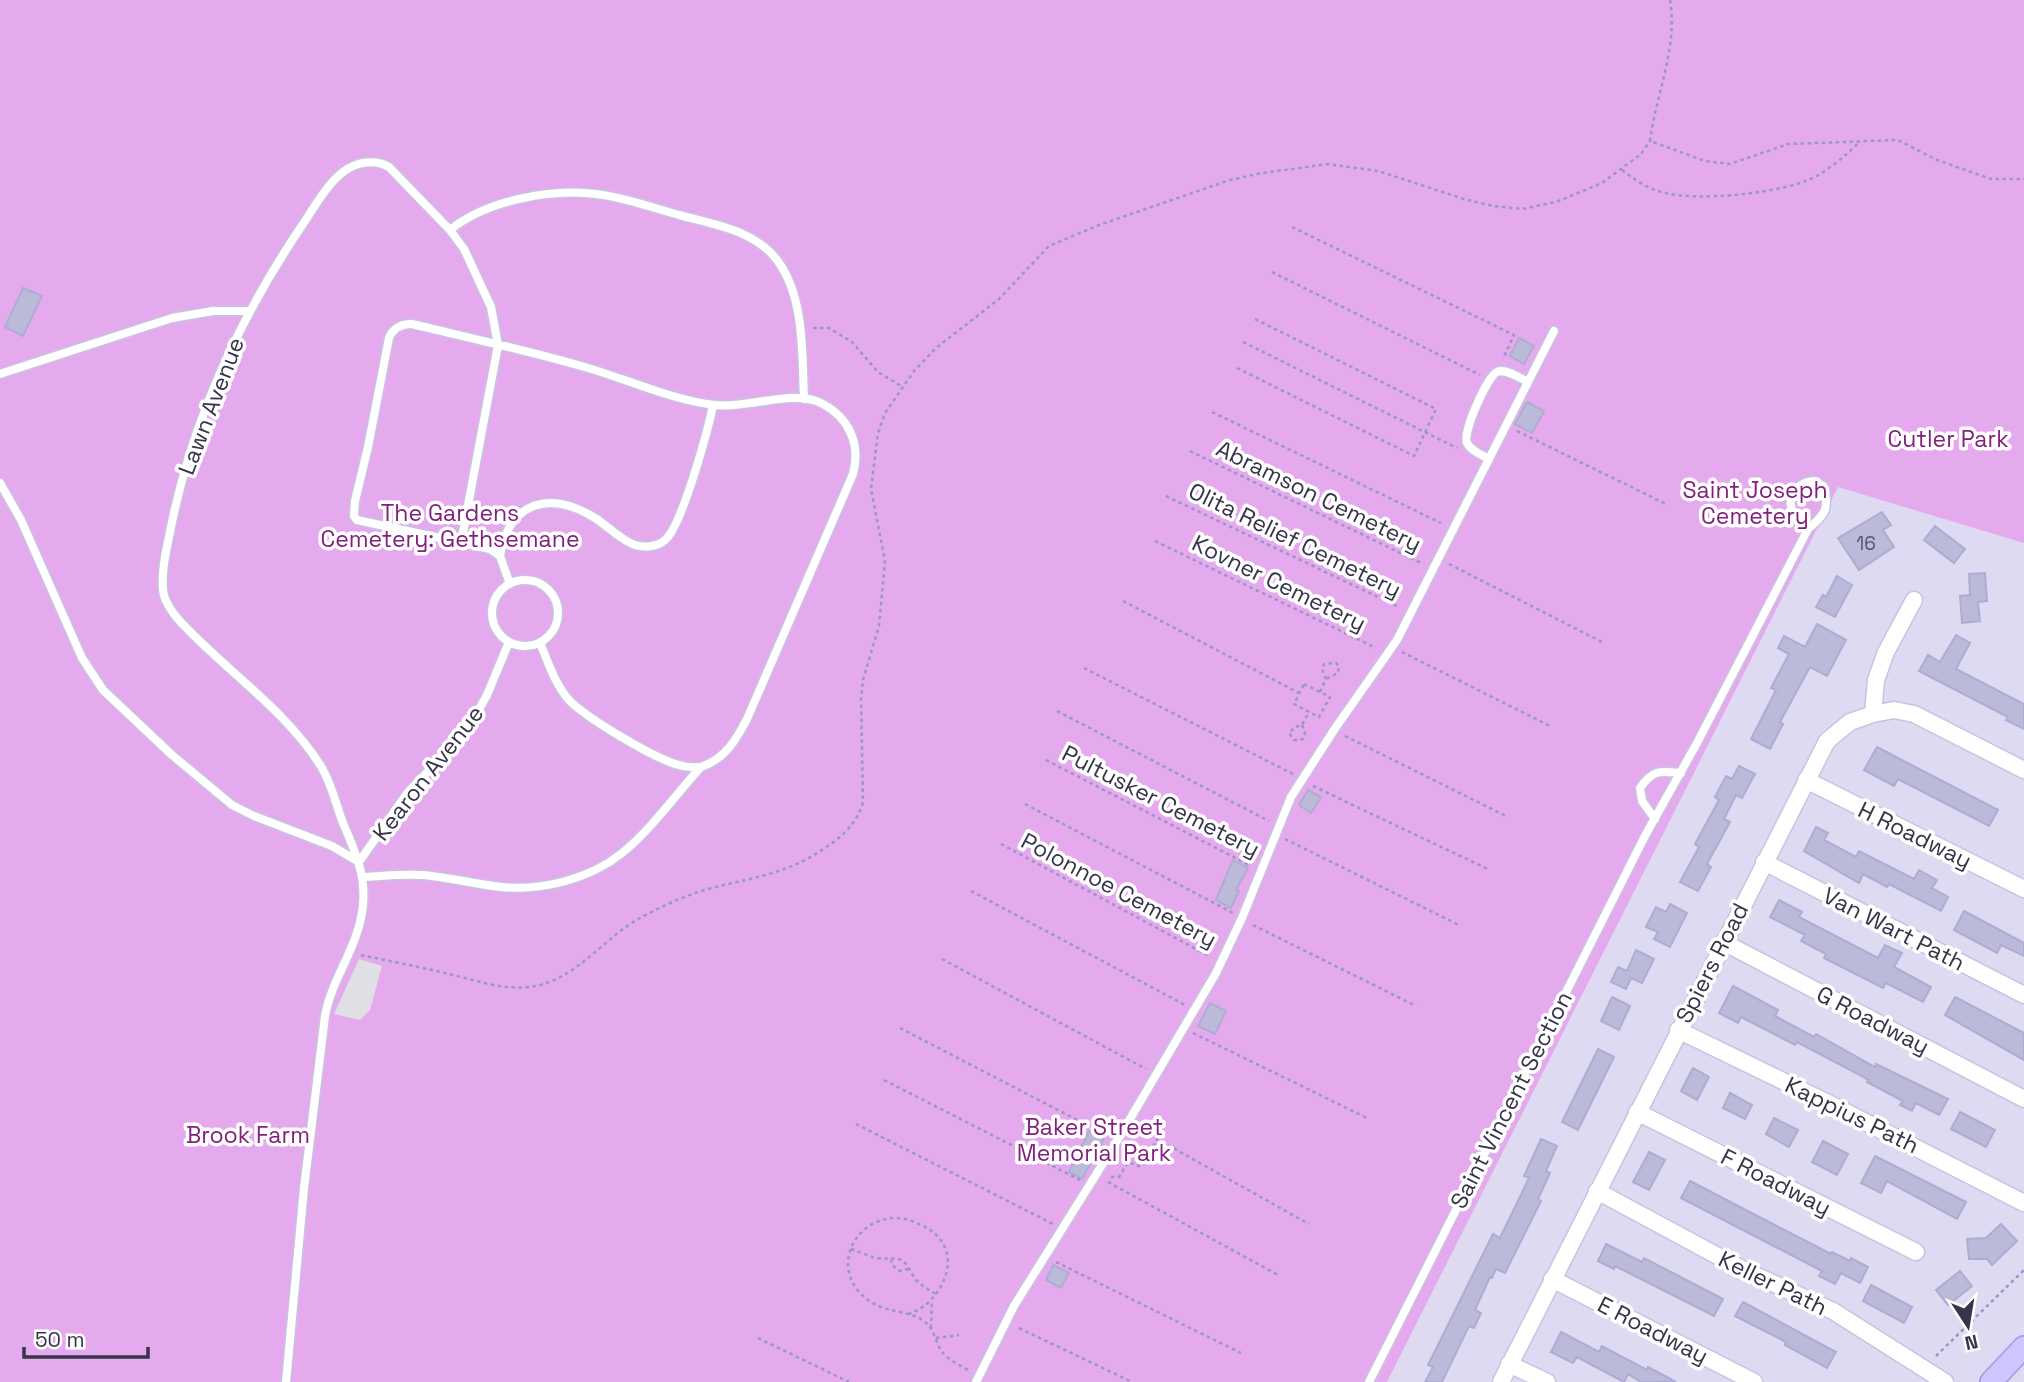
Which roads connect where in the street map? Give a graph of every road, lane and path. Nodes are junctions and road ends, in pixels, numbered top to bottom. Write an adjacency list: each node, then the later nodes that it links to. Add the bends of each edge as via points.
1 (1670, 0): 2 (path, via 1670,56)
2 (1650, 141): 3 (path, via 1704,161 1730,164 1788,144); 4 (path)
3 (1859, 142): 4 (path, via 1805,182 1748,193 1662,192); 5 (path, via 1898,141 1992,179)
4 (1622, 170): 20 (path, via 1580,194 1522,209 1464,199 1378,172 1327,164 1230,180 1049,246 999,299 936,348)
5 (2024, 179)
6 (1292, 227): 16 (path, via 1514,335)
7 (450, 230): 9 (lane, Lawn Avenue, via 389,167 376,162 355,165 342,173 320,200); 11 (lane, via 494,206 572,192 599,194 725,227 758,242 777,260 789,282); 14 (lane, Lawn Avenue, via 469,256 491,307)
8 (1272, 272): 18 (path)
9 (249, 311): 17 (lane, via 172,318); 68 (lane, Lawn Avenue, via 189,456 170,533 163,591 184,626 289,726 314,756 328,780)
10 (1255, 319): 25 (path, via 1436,409)
11 (799, 328): 20 (path, via 830,327 852,342 878,372); 21 (lane)
12 (1554, 331): 19 (lane)
13 (1243, 342): 25 (path)
14 (498, 345): 22 (lane); 35 (lane); 35 (lane, via 412,324 395,328 389,338 353,509 357,520)
15 (1237, 368): 25 (path, via 1414,456)
16 (1497, 372): 18 (lane); 19 (lane)
17 (0, 374)
18 (1490, 379): 27 (lane, via 1466,431 1467,443)
19 (1528, 382): 24 (lane)
20 (903, 387): 78 (path, via 885,413 873,459 871,489 885,561 883,601 861,699 863,802 850,828 799,864 689,895 636,920 576,968 540,985 491,985)
21 (804, 399): 22 (lane); 58 (lane, via 825,406 848,427 855,446 853,474 747,719 730,748)
22 (713, 405): 36 (lane, via 679,515 665,540 648,547 635,545 586,513 543,505 515,518)
23 (1212, 412): 32 (path)
24 (1506, 426): 28 (lane); 31 (path)
25 (1425, 433): 27 (path, via 1455,448)
26 (1190, 451): 38 (path, Abramson Cemetery)
27 (1474, 451): 28 (lane)
28 (1489, 459): 32 (lane)
29 (0, 483): 68 (lane, via 82,658 103,690 232,805 332,846)
30 (1166, 496): 42 (path, Olita Relief Cemetery)
31 (1668, 505)
32 (1454, 529): 37 (lane)
33 (1808, 529): 33 (lane, Saint Vincent Section, via 1793,512 1792,497 1797,486 1815,481 1823,486 1827,500 1823,517); 60 (lane, Saint Vincent Section)
34 (1155, 541): 46 (path, Kovner Cemetery)
35 (461, 543): 36 (lane, via 491,549)
36 (500, 556): 39 (lane)
37 (1439, 559): 38 (lane); 44 (path)
38 (1434, 569): 42 (lane)
39 (510, 584): 43 (lane, via 495,600 492,615 497,631); 45 (lane, via 537,583 553,596 557,622)
40 (1914, 600): 53 (street, via 1876,680)
41 (1123, 601): 50 (path)
42 (1411, 613): 46 (lane)
43 (509, 642): 45 (lane, via 524,646); 68 (lane, Kearon Avenue, via 473,720 408,792)
44 (1602, 642)
45 (540, 643): 58 (lane, via 559,686 577,707 667,761)
46 (1390, 651): 55 (path, Kovner Cemetery); 56 (lane)
47 (1084, 667): 61 (path)
48 (1326, 679): 48 (path, via 1324,664 1336,663 1338,673); 49 (path)
49 (1320, 692): 50 (path, via 1304,684); 52 (path, via 1330,697 1325,707 1319,717)
50 (1299, 694): 52 (path, via 1294,704)
51 (1056, 712): 66 (path)
52 (1309, 712): 54 (path)
53 (1874, 714): 59 (street, Spiers Road, via 1894,710 1914,714); 62 (street, Spiers Road, via 1850,722 1827,741)
54 (1302, 725): 54 (path, via 1291,730 1294,740 1303,739)
55 (1552, 727)
56 (1334, 730): 61 (lane); 64 (path)
57 (1046, 760): 71 (path, Pultusker Cemetery)
58 (701, 767): 72 (lane, via 621,854 572,879 519,888 421,875)
59 (2024, 770)
60 (1681, 773): 65 (lane, Saint Vincent Section); 65 (lane, via 1660,771 1640,788 1642,801)
61 (1301, 780): 66 (lane); 70 (path)
62 (1806, 780): 69 (street, Spiers Road); 73 (street, H Roadway)
63 (1025, 804): 75 (path)
64 (1508, 817)
65 (1655, 819): 123 (lane, Saint Vincent Section)
66 (1277, 830): 71 (lane); 76 (path)
67 (1001, 844): 80 (path, Polonnoe Cemetery)
68 (359, 862): 72 (lane, Lawn Avenue)
69 (1764, 862): 77 (street, Spiers Road); 81 (street, Van Wart Path)
70 (1490, 870)
71 (1261, 871): 75 (lane)
72 (363, 877): 78 (lane, Lawn Avenue, via 363,906)
73 (2024, 889)
74 (971, 891): 83 (path)
75 (1242, 918): 80 (lane); 82 (path)
76 (1461, 926)
77 (1723, 942): 86 (street, Spiers Road); 89 (street, G Roadway)
78 (351, 952): 120 (lane, Lawn Avenue, via 325,1016)
79 (942, 959): 87 (path)
80 (1221, 963): 83 (lane)
81 (2024, 995)
82 (1416, 1006)
83 (1194, 1010): 85 (lane)
84 (900, 1028): 93 (path)
85 (1183, 1028): 87 (lane); 91 (path)
86 (1678, 1030): 90 (street, Spiers Road); 96 (street, Kappius Path)
87 (1156, 1074): 93 (lane)
88 (884, 1080): 94 (path)
89 (2024, 1098)
90 (1637, 1112): 95 (street, Spiers Road); 100 (street, F Roadway)
91 (1369, 1119)
92 (856, 1124): 98 (path)
93 (1117, 1141): 94 (lane)
94 (1089, 1185): 98 (lane)
95 (1597, 1191): 106 (street, Spiers Road); 118 (street, Keller Path, via 1740,1268 1833,1311)
96 (2024, 1203)
97 (1309, 1224): 105 (path, via 1157,1139 1141,1167 1128,1162 1119,1177 1106,1181)
98 (1062, 1229): 101 (lane)
99 (851, 1249): 102 (path); 107 (path, via 863,1230 883,1219 898,1217 923,1226 937,1236 947,1253 947,1268); 109 (path, via 851,1274 860,1293 885,1309)
100 (1916, 1252)
101 (1045, 1256): 110 (lane); 116 (path)
102 (891, 1259): 103 (path, via 905,1261); 103 (path, via 894,1268)
103 (908, 1269): 107 (path)
104 (2024, 1270): 118 (path)
105 (1280, 1276)
106 (1552, 1279): 117 (street, Spiers Road); 126 (street, E Roadway)
107 (936, 1294): 108 (path)
108 (932, 1300): 109 (path); 111 (path)
109 (908, 1314): 111 (path)
110 (1006, 1321): 119 (lane); 122 (path)
111 (931, 1328): 114 (path)
112 (959, 1335): 114 (path)
113 (758, 1338): 121 (path)
114 (936, 1338): 119 (path, via 949,1359)
115 (2024, 1347): 128 (street)
116 (1241, 1353)
117 (1509, 1364): 124 (street, Spiers Road); 125 (street)
118 (1924, 1369): 127 (street, Keller Path)
119 (977, 1379)
120 (286, 1382)
121 (849, 1382)
122 (1132, 1382)
123 (1369, 1382)
124 (1501, 1382)
125 (1547, 1382)
126 (1754, 1382)
127 (1945, 1382)
128 (1991, 1382)

